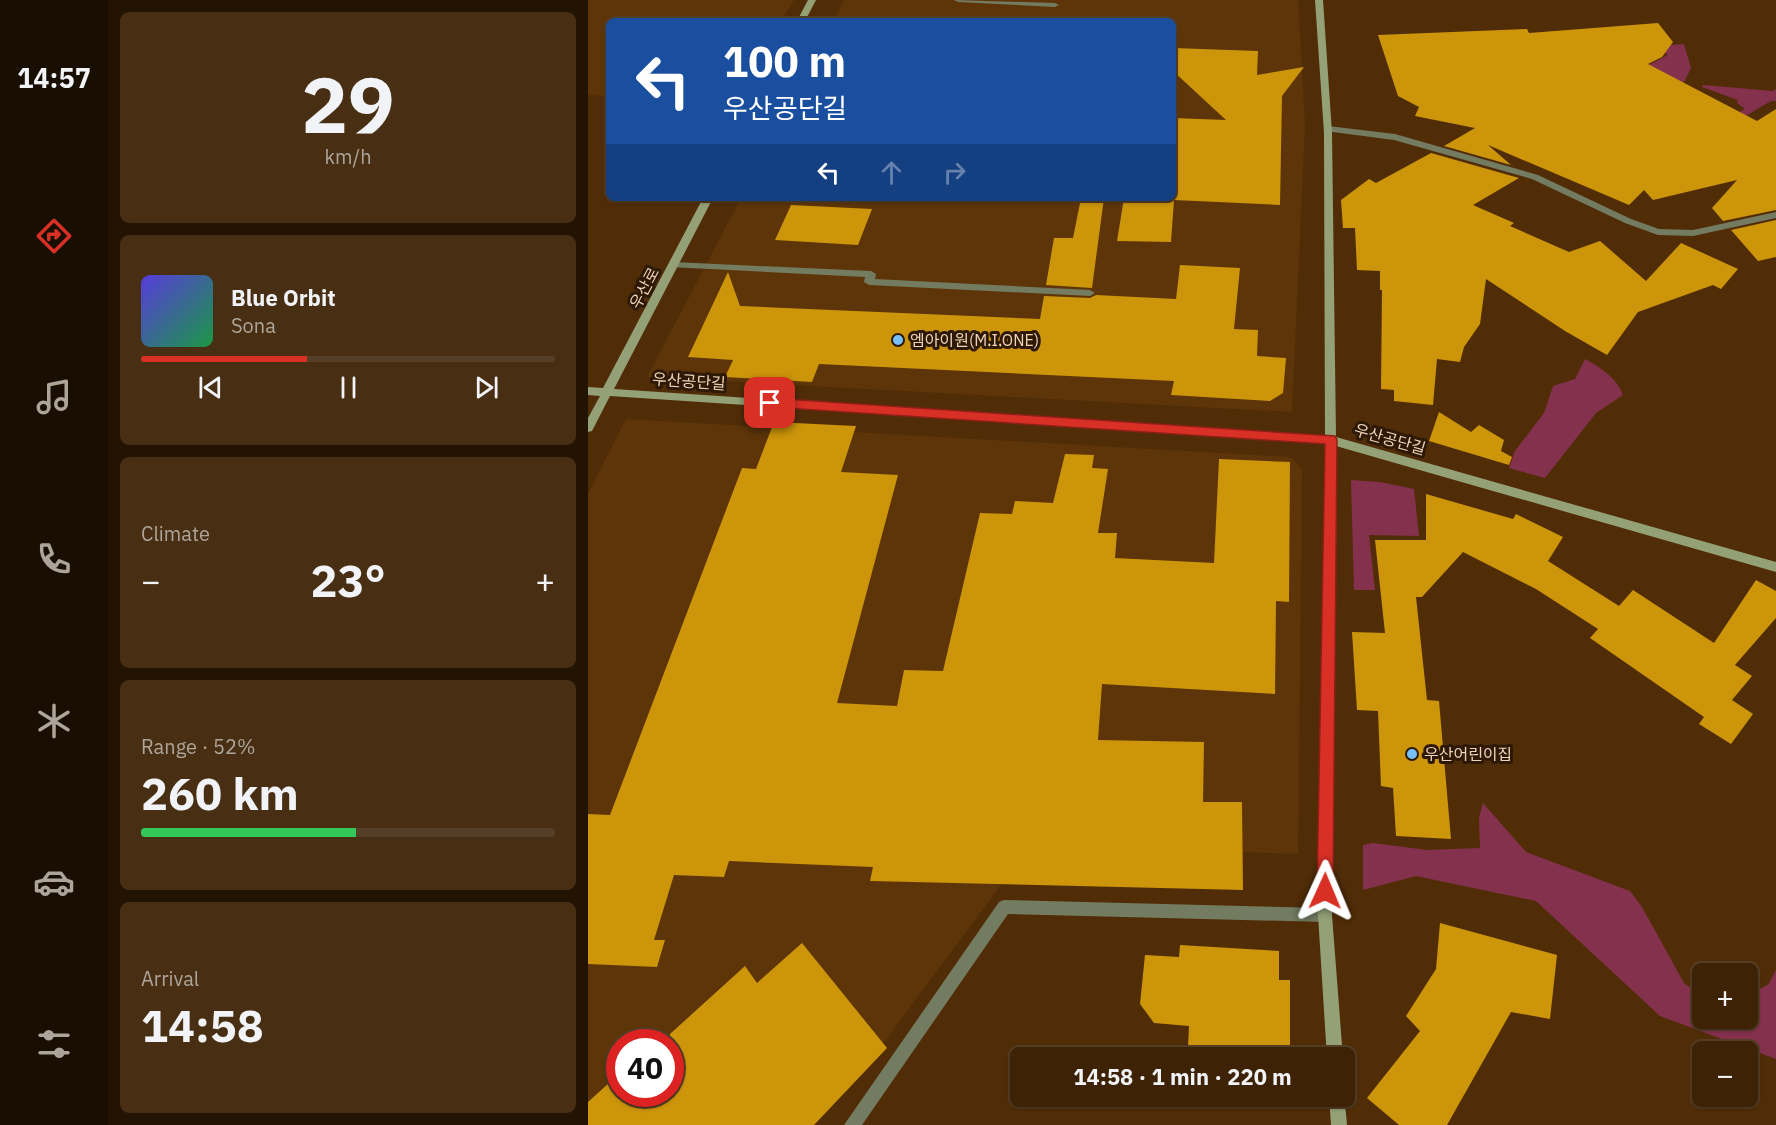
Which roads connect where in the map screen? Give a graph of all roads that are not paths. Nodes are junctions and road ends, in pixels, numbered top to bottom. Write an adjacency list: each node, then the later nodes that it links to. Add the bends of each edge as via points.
1 (812, 0): 5 (street)
2 (958, 0): 4 (lane)
3 (1318, 0): 6 (street)
4 (1055, 4)
5 (803, 18)
6 (1328, 129): 8 (lane, via 1395,137 1535,177 1658,232 1693,233); 14 (street)
7 (706, 201): 9 (street, 우산로)
8 (1776, 215)
9 (673, 265): 10 (lane, via 871,274 869,282); 12 (street, 우산로)
10 (1090, 293)
11 (588, 391): 12 (street, 우산공단길)
12 (606, 392): 13 (street, 우산로); 14 (street, 우산공단길)
13 (588, 428)
14 (1331, 440): 15 (street, 우산공단길); 16 (street)
15 (1776, 567)
16 (1325, 915): 17 (street); 19 (lane, via 1004,907)
17 (1334, 1047)
18 (1338, 1107): 20 (street)
19 (852, 1125)
20 (1339, 1125)

